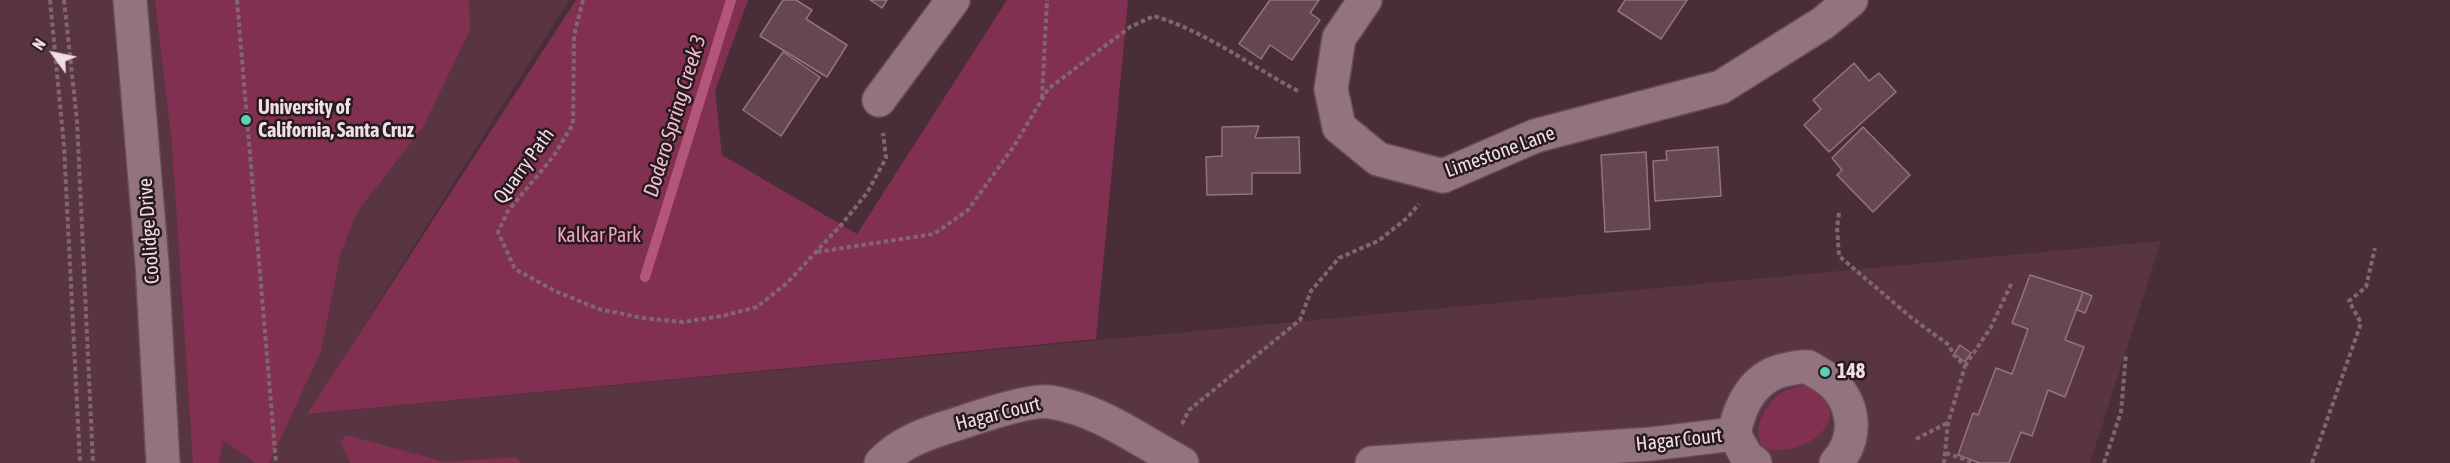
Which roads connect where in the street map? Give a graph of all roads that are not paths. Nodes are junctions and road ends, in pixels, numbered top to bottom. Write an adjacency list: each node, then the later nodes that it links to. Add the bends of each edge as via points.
1 (130, 0): 8 (street, Coolidge Drive, via 152,263)
2 (953, 0): 5 (street)
3 (1365, 0): 4 (street, Limestone Lane, via 1339,38 1330,89 1340,127 1378,159 1443,176 1535,135 1721,87 1823,23)
4 (1851, 0)
5 (879, 100)
6 (1734, 434): 10 (street, Hagar Court, via 1651,444); 11 (street, Hagar Court); 12 (street, Hagar Court, via 1750,391 1766,376 1807,367 1834,382 1850,409 1846,453)
7 (1175, 459): 9 (street, Hagar Court, via 1102,417 1048,401 940,429 893,450)
8 (163, 463)
9 (881, 463)
10 (1372, 463)
11 (1755, 463)
12 (1836, 463)

